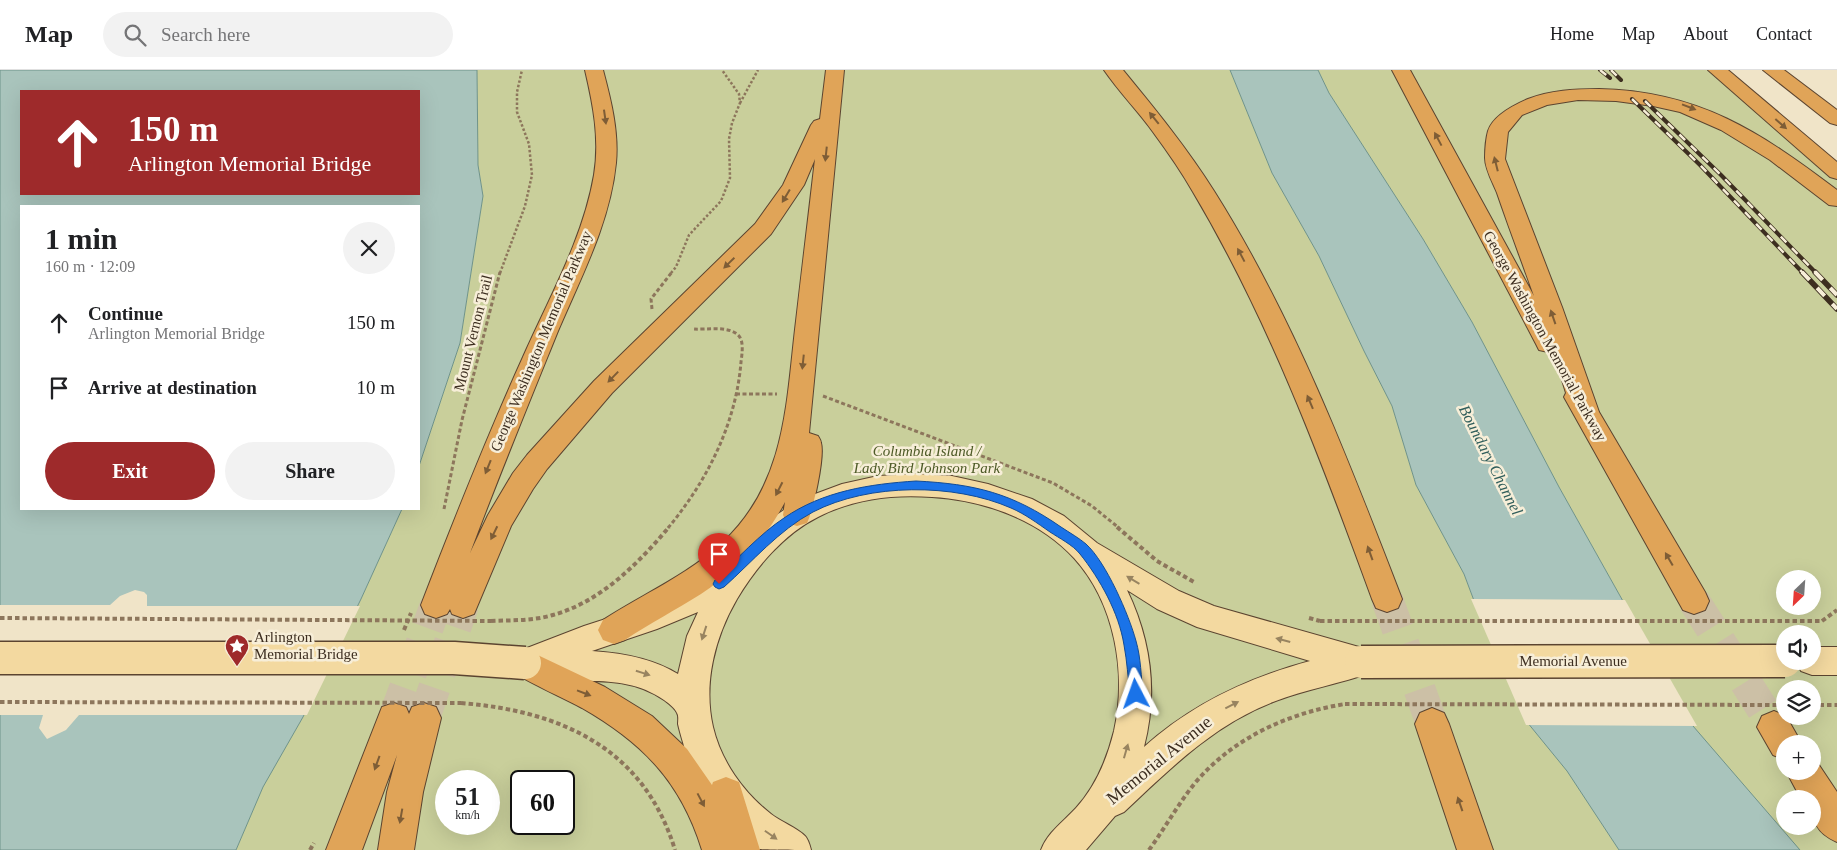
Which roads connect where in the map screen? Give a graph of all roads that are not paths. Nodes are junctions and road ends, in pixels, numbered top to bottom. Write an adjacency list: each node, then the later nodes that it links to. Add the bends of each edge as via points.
1 (594, 70): 20 (highway, George Washington Memorial Parkway, one-way to 20, via 607,134 601,194 578,258 489,464)
2 (1113, 70): 18 (highway, one-way to 2, via 1350,499 1250,271 1186,161)
3 (1401, 70): 14 (highway, George Washington Memorial Parkway, one-way to 3)
4 (1717, 70): 11 (highway, one-way to 11)
5 (1733, 70): 10 (highway)
6 (1772, 70): 9 (highway)
7 (833, 74): 8 (highway)
8 (831, 106): 13 (highway, one-way to 13); 21 (highway, one-way to 21, via 793,185 763,228 603,387 537,462 498,523)
9 (1837, 119)
10 (1837, 150)
11 (1837, 173)
12 (1837, 200): 14 (highway, one-way to 12, via 1495,159 1496,127 1504,110 1512,103 1540,91 1573,86 1625,90 1674,102 1730,126)
13 (789, 401): 15 (highway, via 808,450); 22 (highway, one-way to 22, via 796,433 786,474 772,502 751,531 699,578)
14 (1586, 413): 19 (highway, George Washington Memorial Parkway, one-way to 14)
15 (797, 515): 16 (main road, Memorial Avenue, via 839,497 877,488 916,485 957,488 995,497 1026,510); 17 (main road, Memorial Avenue, via 776,530)
16 (1083, 548): 24 (main road, Memorial Avenue, one-way to 16, via 1187,610); 33 (main road, one-way to 16, via 1123,761 1135,717 1136,694 1130,643 1123,620 1105,581)
17 (746, 561): 22 (main road, via 711,591 692,602); 29 (main road, one-way to 29, via 706,626 696,660)
18 (1387, 599)
19 (1694, 601)
20 (436, 605)
21 (463, 605)
22 (614, 630): 28 (main road)
23 (0, 658): 28 (main road, bridge, via 454,658)
24 (1342, 661): 25 (main road, Memorial Avenue, bridge); 33 (main road, Memorial Avenue, one-way to 24, via 1212,716 1258,692)
25 (1776, 661)
26 (1821, 661): 27 (main road)
27 (1837, 661)
28 (525, 663): 29 (main road, one-way to 29, via 607,666 634,671 656,678); 37 (highway, one-way to 37, via 594,697 660,743 678,762 693,786)
29 (691, 704): 32 (main road, via 706,756)
30 (1432, 724): 41 (highway, one-way to 30)
31 (1809, 780): 34 (highway)
32 (726, 794): 38 (highway); 39 (main road, one-way to 39, via 755,824)
33 (1098, 810): 40 (main road)
34 (1837, 824)
35 (344, 850): 36 (highway, via 409,718 405,792)
36 (396, 850)
37 (720, 850)
38 (742, 850)
39 (792, 850)
40 (1059, 850)
41 (1475, 850)

